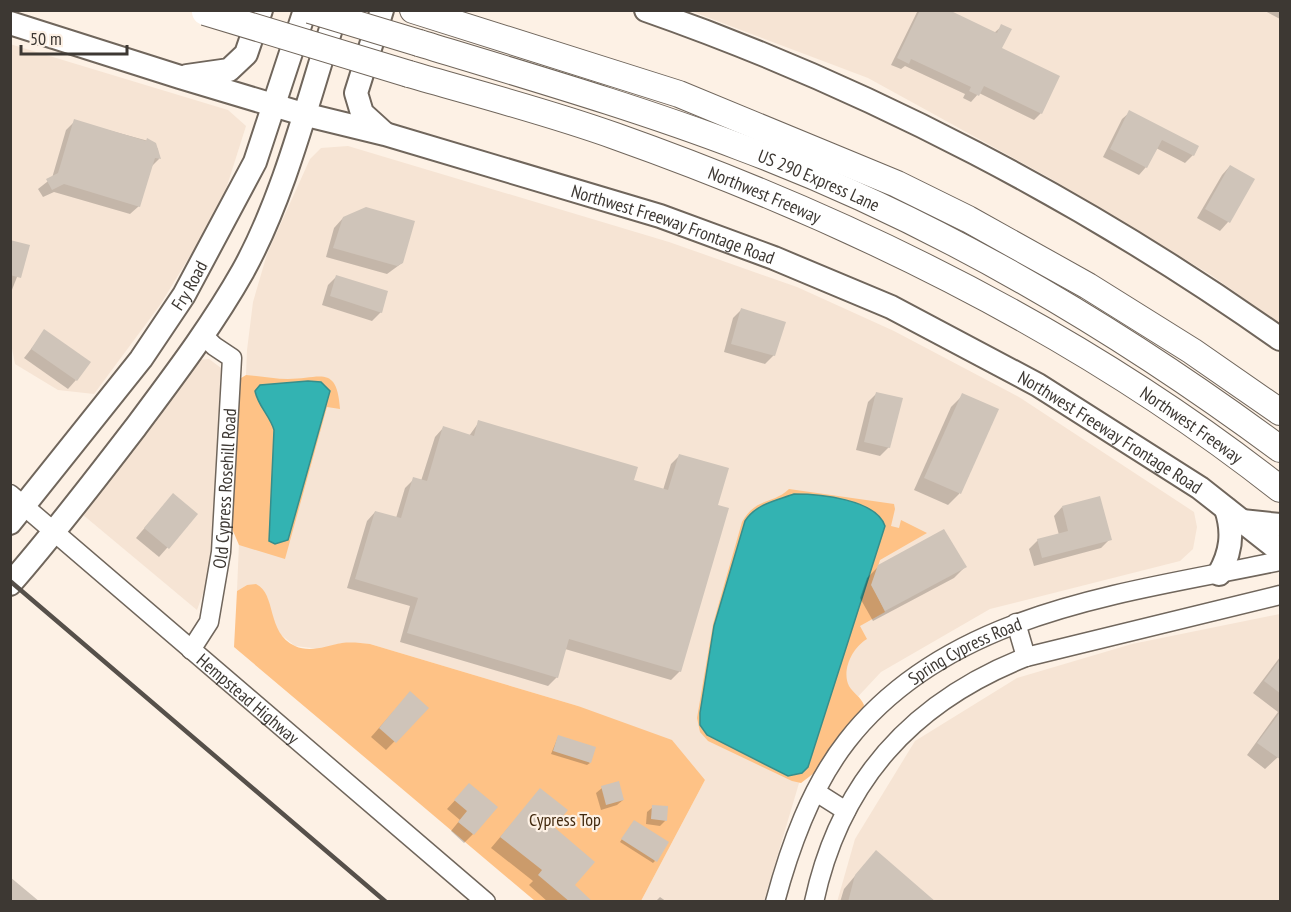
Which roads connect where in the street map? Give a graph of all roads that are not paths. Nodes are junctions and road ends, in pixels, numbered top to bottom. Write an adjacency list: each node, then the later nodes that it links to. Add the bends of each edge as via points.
1 (261, 10): 10 (main road, via 246,54 229,70)
2 (305, 10): 11 (main road, Fry Road)
3 (310, 10): 18 (highway, US 290 Express Lane, bridge, via 630,107 742,148 881,208 1080,315 1223,406)
4 (337, 10): 12 (main road)
5 (382, 10): 13 (main road, via 356,93 362,113)
6 (646, 10): 16 (main road, via 799,69 973,152 1210,289)
7 (202, 11): 19 (highway, Northwest Freeway, bridge, via 613,135 750,186 859,233 1096,361)
8 (421, 13): 17 (highway, via 679,94 897,184 1098,292)
9 (10, 23): 10 (main road, Northwest Freeway Frontage Road)
10 (180, 77): 11 (main road, Northwest Freeway Frontage Road)
11 (275, 106): 12 (main road, Northwest Freeway Frontage Road); 14 (main road, Fry Road, via 255,162)
12 (303, 114): 13 (main road, Northwest Freeway Frontage Road); 15 (main road, via 285,175 244,269)
13 (385, 134): 21 (main road, Northwest Freeway Frontage Road, via 660,216 774,258 891,308 1038,385 1200,488)
14 (184, 295): 15 (main road); 20 (main road, Fry Road, via 141,358)
15 (203, 335): 24 (main road); 31 (street, Old Cypress Rosehill Road, via 232,358 221,552 209,622)
16 (1281, 339)
17 (1281, 412)
18 (1281, 449)
19 (1273, 483)
20 (18, 500): 22 (main road, Fry Road); 24 (street, Hempstead Highway)
21 (1233, 515): 23 (main road); 25 (main road, Northwest Freeway Frontage Road); 27 (main road, via 1228,557)
22 (10, 523)
23 (1281, 525)
24 (54, 533): 28 (main road); 31 (street, Hempstead Highway)
25 (1281, 551)
26 (1281, 561): 27 (street, Spring Cypress Road)
27 (1219, 574): 30 (street, Spring Cypress Road, via 1088,602)
28 (10, 584)
29 (1281, 595): 32 (street, Spring Cypress Road)
30 (1016, 623): 32 (street); 33 (street, Spring Cypress Road, via 949,654 887,700 847,741)
31 (191, 650): 35 (street, Hempstead Highway)
32 (1026, 657): 34 (street, Spring Cypress Road, via 968,685 910,727 875,763)
33 (816, 792): 34 (street); 36 (street, Spring Cypress Road, via 786,862)
34 (846, 811): 37 (street, Spring Cypress Road, via 832,836)
35 (486, 902)
36 (775, 902)
37 (814, 902)

